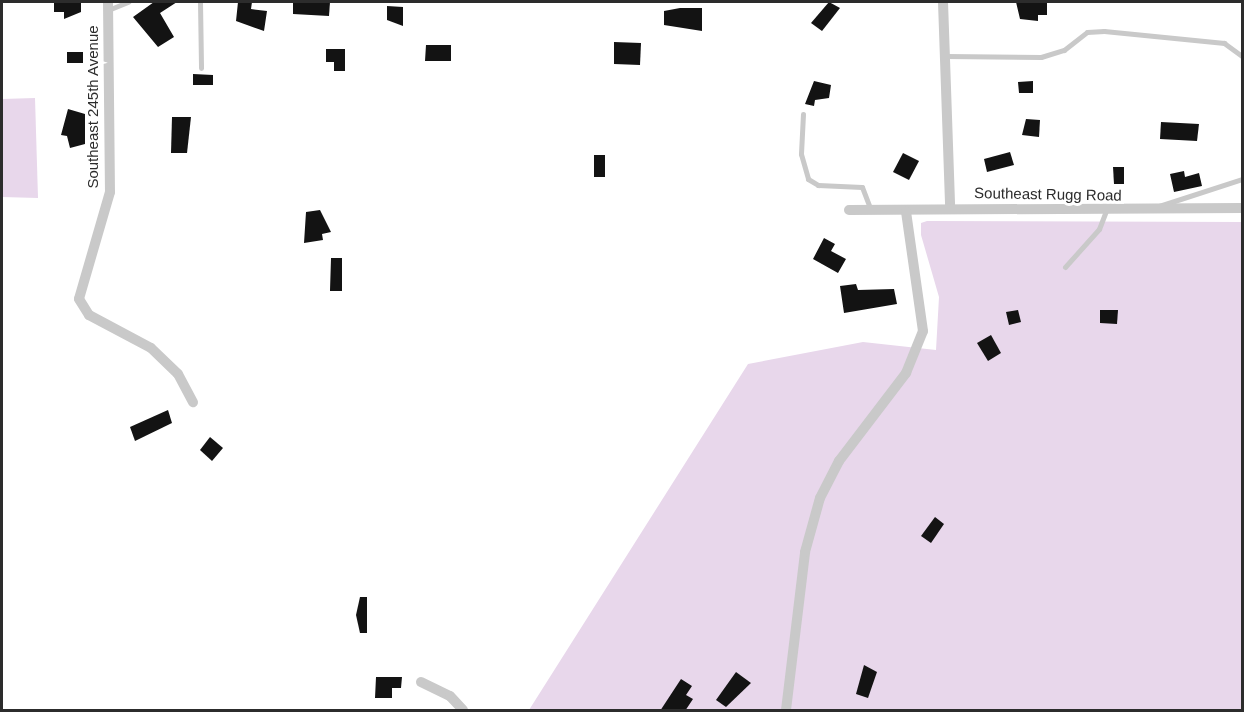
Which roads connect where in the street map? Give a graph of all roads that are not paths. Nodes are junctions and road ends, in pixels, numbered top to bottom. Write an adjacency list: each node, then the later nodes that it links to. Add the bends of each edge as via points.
1 (128, 2): 4 (lane)
2 (200, 2): 7 (lane)
3 (943, 2): 5 (street)
4 (108, 6): 18 (street, Southeast 245th Avenue, via 110,192 79,299 89,315 151,348 178,374)
5 (944, 56): 6 (lane, via 1041,57 1064,50 1087,32 1104,31 1216,42); 10 (street)
6 (1242, 56)
7 (201, 68)
8 (803, 114): 13 (lane, via 801,154 808,179 818,186 861,187)
9 (1242, 179): 14 (lane)
10 (950, 206): 15 (street, Southeast Rugg Road); 16 (street, Southeast Rugg Road)
11 (1242, 208): 14 (street, Southeast Rugg Road)
12 (849, 210): 13 (street, Southeast Rugg Road)
13 (871, 210): 15 (street, Southeast Rugg Road)
14 (1149, 210): 16 (street, Southeast Rugg Road)
15 (906, 211): 21 (street, via 923,332 906,373 839,461 820,498 805,552)
16 (1106, 211): 17 (lane, via 1099,229)
17 (1065, 267)
18 (194, 402)
19 (421, 682): 20 (street, via 450,696)
20 (463, 711)
21 (786, 711)

